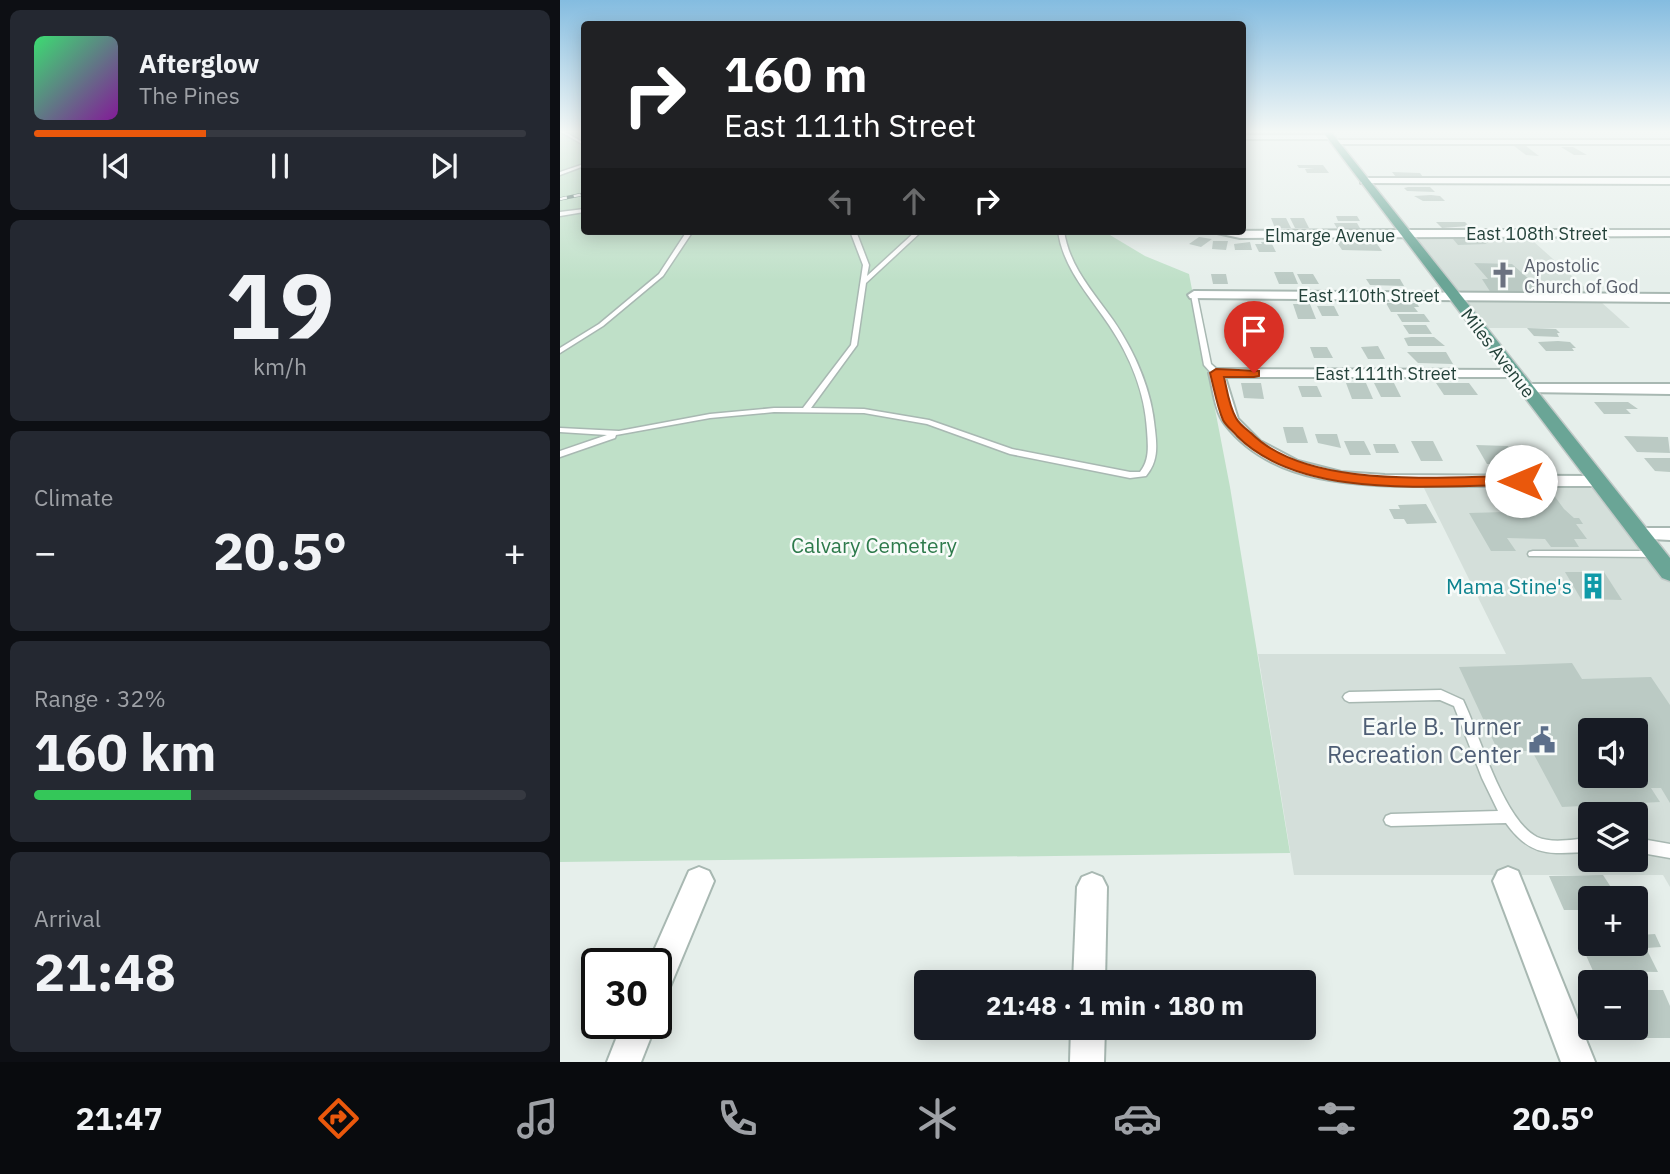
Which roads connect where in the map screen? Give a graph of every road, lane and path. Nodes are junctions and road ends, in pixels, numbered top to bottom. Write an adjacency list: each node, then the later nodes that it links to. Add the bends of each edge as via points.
1 (1364, 181): 5 (main road, Miles Avenue)
2 (581, 211): 3 (lane)
3 (560, 214)
4 (1670, 233): 5 (street, East 108th Street)
5 (1406, 234): 10 (street, Elmarge Avenue); 13 (main road, Miles Avenue)
6 (687, 235): 15 (lane, via 661,275 601,325)
7 (855, 235): 11 (lane, via 866,265)
8 (915, 235): 11 (lane)
9 (1063, 235): 20 (lane, via 1079,278 1132,359 1152,415 1153,451 1143,474 1010,451 929,422 886,413)
10 (1246, 235)
11 (863, 283): 20 (lane, via 854,345)
12 (1194, 295): 13 (street, East 110th Street); 16 (lane, via 1208,365)
13 (1454, 296): 14 (street, East 110th Street); 17 (main road, Miles Avenue)
14 (1670, 298)
15 (560, 351)
16 (1216, 373): 17 (street, East 111th Street); 24 (street, via 1230,421 1254,445 1292,465 1341,477 1385,480)
17 (1513, 373): 18 (main road, Miles Avenue)
18 (1526, 389): 19 (street); 24 (main road, Miles Avenue)
19 (1670, 389)
20 (806, 410): 22 (lane, via 710,416)
21 (560, 430): 22 (lane)
22 (619, 433): 23 (lane)
23 (560, 454)
24 (1597, 481): 25 (main road, Miles Avenue)
25 (1640, 534): 26 (street); 28 (main road, Miles Avenue)
26 (1670, 534)
27 (1534, 554): 28 (lane)
28 (1655, 554): 29 (main road, Miles Avenue)
29 (1670, 573)
30 (1349, 697): 31 (lane, via 1441,695 1458,703)
31 (1507, 817): 32 (lane); 33 (lane, via 1542,845)
32 (1391, 820)
33 (1578, 845)
34 (1648, 847): 35 (lane)
35 (1670, 851)
36 (699, 880): 39 (street)
37 (1508, 881): 45 (street)
38 (1092, 887): 40 (street)
39 (671, 948)
40 (1089, 970)
41 (633, 1039): 43 (street)
42 (1088, 1040): 44 (street)
43 (624, 1062)
44 (1087, 1062)
45 (1578, 1062)

